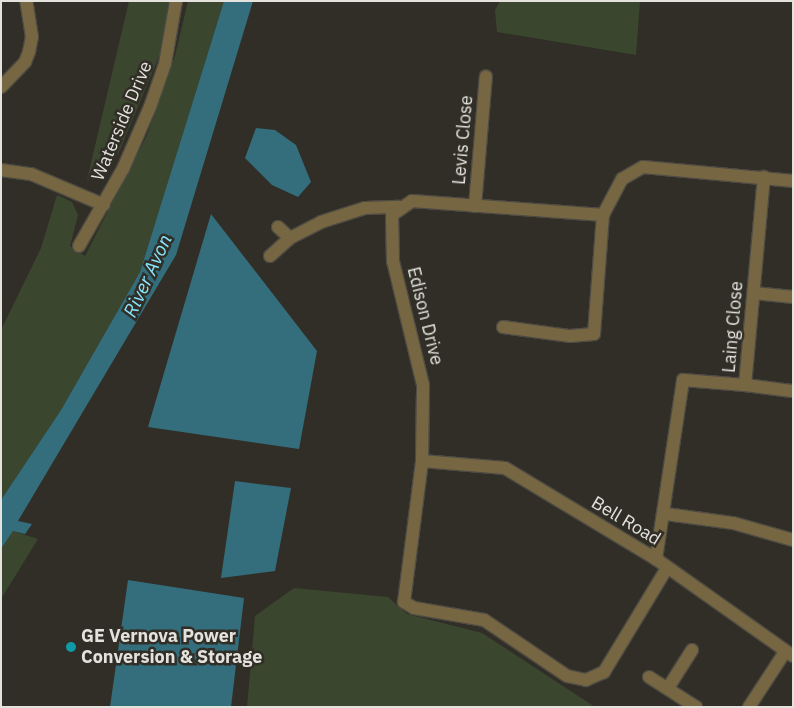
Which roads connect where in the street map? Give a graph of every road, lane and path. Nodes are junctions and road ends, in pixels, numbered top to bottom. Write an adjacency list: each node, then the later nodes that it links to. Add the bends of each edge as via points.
1 (26, 1): 4 (street, via 32,37 29,52 25,62)
2 (176, 1): 8 (street, Waterside Drive, via 159,82)
3 (486, 76): 9 (street, Levis Close)
4 (1, 87)
5 (1, 170): 8 (street, via 31,174)
6 (764, 177): 7 (street); 11 (street, via 643,167 622,179); 16 (street, Laing Close)
7 (793, 181)
8 (104, 205): 14 (street, Waterside Drive)
9 (476, 206): 10 (street, via 412,201); 11 (street)
10 (399, 207): 13 (street, via 365,208); 21 (street, Edison Drive, via 392,215 393,261 420,360)
11 (603, 215): 18 (street, via 594,334 570,336)
12 (278, 227): 13 (street)
13 (290, 238): 15 (street)
14 (79, 246)
15 (270, 256)
16 (754, 293): 17 (street); 19 (street, Laing Close)
17 (793, 297)
18 (503, 327)
19 (745, 385): 20 (street); 22 (street, Laing Close, via 683,380)
20 (792, 391)
21 (422, 461): 24 (street, Bell Road, via 505,468); 25 (street, Edison Drive, via 404,602 414,608 484,620 567,676 586,680 604,672)
22 (666, 514): 23 (street, via 733,523); 24 (street, Laing Close)
23 (793, 540)
24 (656, 559): 25 (street, Bell Road)
25 (667, 568): 27 (street, Bell Road)
26 (692, 650): 29 (street)
27 (789, 654): 31 (street)
28 (649, 677): 29 (street)
29 (668, 688): 30 (street)
30 (696, 707)
31 (749, 707)

